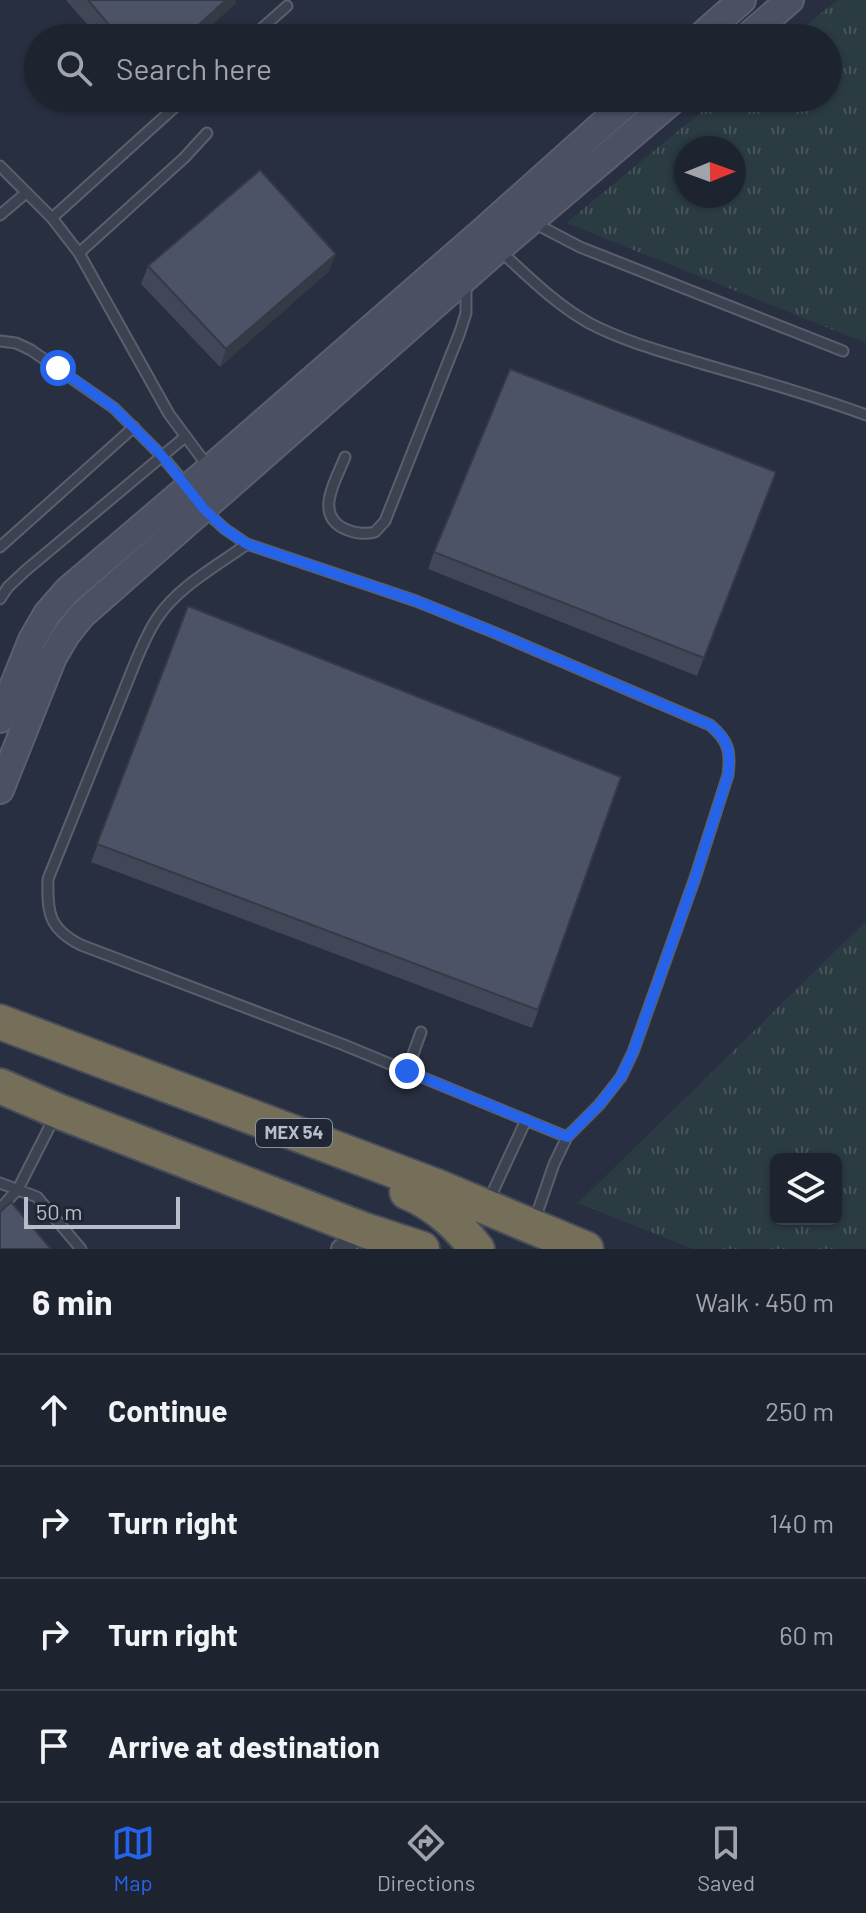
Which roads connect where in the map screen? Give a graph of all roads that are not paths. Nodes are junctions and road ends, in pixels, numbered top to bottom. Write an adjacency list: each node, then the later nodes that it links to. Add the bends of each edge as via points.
1 (742, 0): 5 (street)
2 (782, 3): 6 (street)
3 (287, 6): 4 (lane)
4 (267, 24)
5 (715, 24)
6 (760, 24)
7 (169, 112): 14 (lane)
8 (618, 112): 16 (street)
9 (659, 112): 15 (street)
10 (207, 133): 17 (lane)
11 (0, 166): 12 (lane)
12 (26, 193): 13 (lane); 14 (lane)
13 (0, 215)
14 (52, 218): 17 (lane)
15 (531, 222): 16 (street); 20 (lane, via 580,247)
16 (490, 241): 18 (street); 21 (lane, via 558,303 612,334); 26 (street)
17 (79, 253): 23 (lane)
18 (466, 279): 25 (lane, via 466,313 454,352 385,521 375,532 356,533 333,520 328,502); 26 (street)
19 (0, 341): 22 (lane, via 31,350)
20 (843, 351)
21 (866, 415)
22 (134, 427): 24 (lane); 30 (lane)
23 (185, 437): 24 (lane); 26 (lane)
24 (162, 456): 27 (lane); 31 (lane, via 25,571)
25 (345, 457)
26 (217, 480): 27 (street); 28 (street)
27 (188, 487): 28 (lane); 32 (street, via 47,614)
28 (204, 509): 29 (lane); 33 (street, via 66,635)
29 (247, 544): 36 (lane, via 173,599 149,632 48,879 49,910 64,937 81,945); 41 (lane, via 416,601 710,725 722,735 728,747 728,775 633,1052 621,1077)
30 (0, 547)
31 (0, 599)
32 (0, 719)
33 (0, 790)
34 (0, 1022): 39 (highway, MEX 54)
35 (421, 1032): 36 (lane)
36 (407, 1071): 40 (lane)
37 (0, 1086): 38 (highway)
38 (58, 1111): 43 (lane); 47 (highway)
39 (242, 1113): 44 (highway, MEX 54); 50 (highway, via 256,1129 291,1150 424,1199)
40 (526, 1120): 41 (lane); 44 (lane)
41 (567, 1137): 46 (lane)
42 (0, 1183): 43 (lane)
43 (18, 1189): 45 (lane); 48 (lane, via 37,1197)
44 (486, 1207): 46 (highway, MEX 54)
45 (0, 1209)
46 (532, 1227): 51 (highway, MEX 54)
47 (369, 1241): 49 (highway)
48 (81, 1249)
49 (422, 1249)
50 (477, 1249)
51 (586, 1249)

